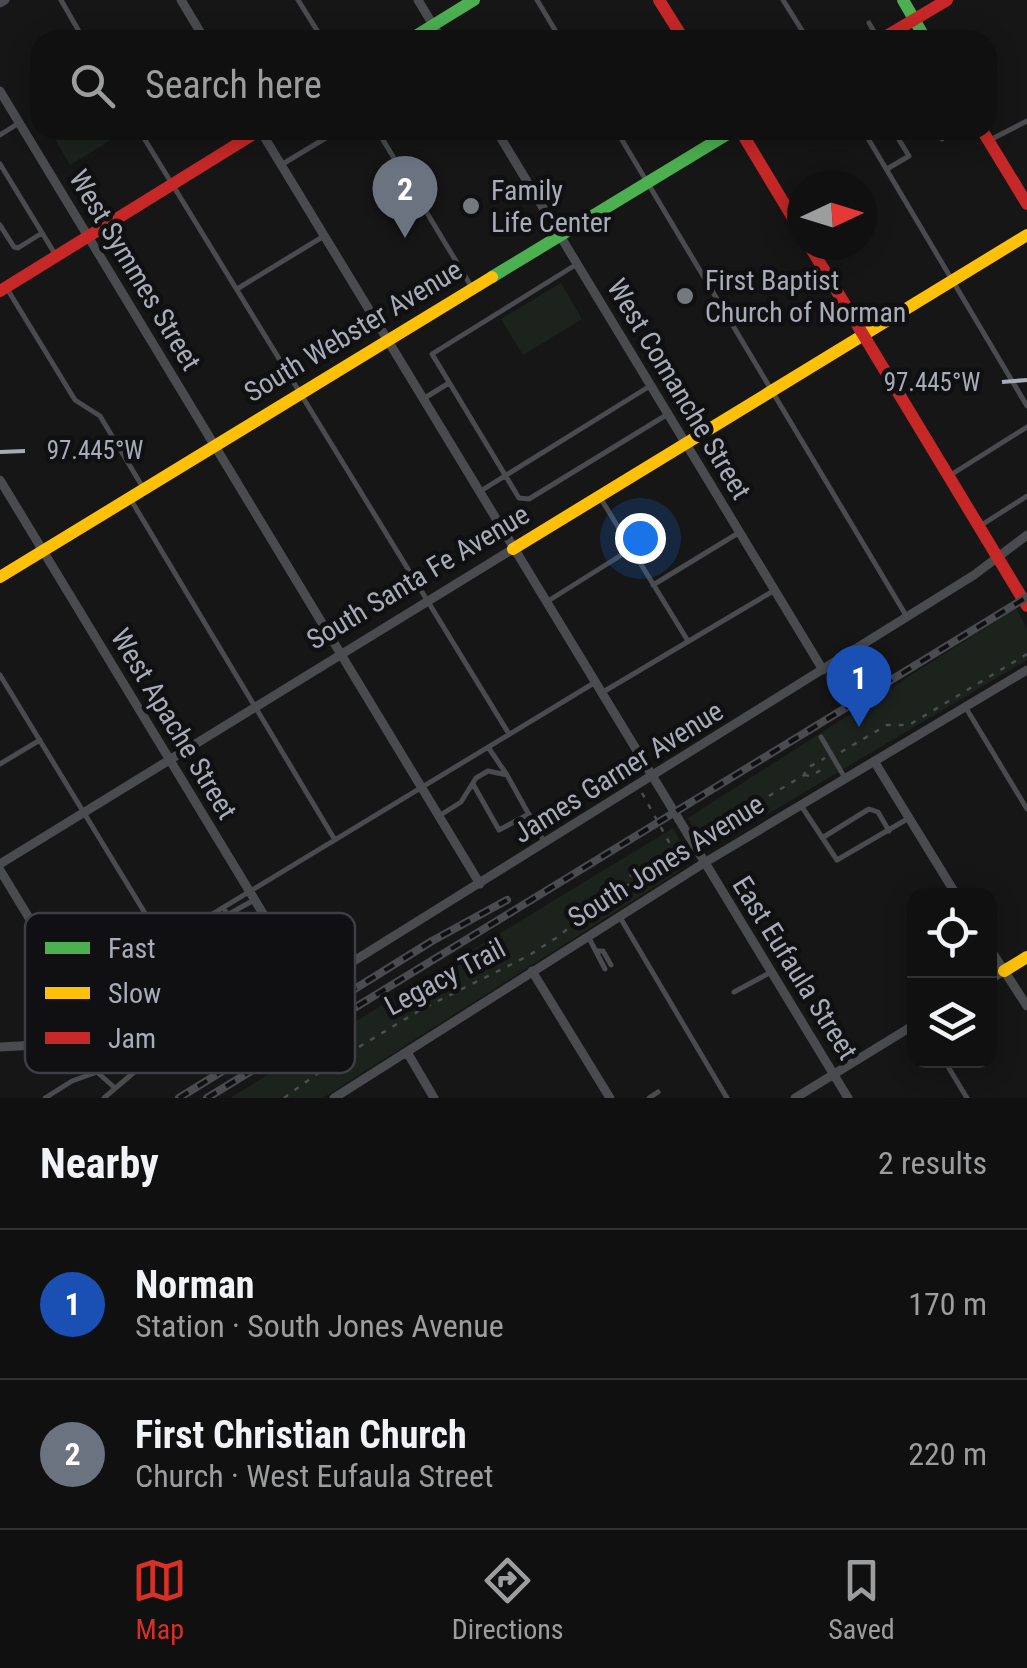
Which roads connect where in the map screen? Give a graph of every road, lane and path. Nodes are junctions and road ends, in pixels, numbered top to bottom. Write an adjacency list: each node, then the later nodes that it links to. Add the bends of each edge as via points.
1 (61, 0): 14 (lane)
2 (181, 0): 15 (street)
3 (298, 0): 16 (lane)
4 (418, 0): 13 (street)
5 (474, 0): 13 (street)
6 (537, 0): 19 (lane)
7 (659, 0): 20 (street)
8 (783, 0): 21 (lane)
9 (902, 0): 11 (street)
10 (946, 0): 11 (street)
11 (914, 19): 23 (street); 24 (street)
12 (869, 24): 22 (lane)
13 (433, 25): 17 (street); 18 (street)
14 (78, 30)
15 (199, 30)
16 (316, 30)
17 (425, 30)
18 (436, 30)
19 (556, 30)
20 (678, 30)
21 (802, 30)
22 (873, 30)
23 (896, 30)
24 (920, 30)
25 (0, 91): 27 (street, West Symmes Street)
26 (1027, 121): 28 (lane)
27 (20, 123): 29 (lane); 31 (street, West Symmes Street)
28 (997, 131)
29 (0, 136)
30 (30, 140): 55 (street, West Symmes Street)
31 (30, 140)
32 (145, 140): 48 (lane)
33 (244, 140): 48 (street)
34 (266, 140): 45 (street, East Eufaula Street)
35 (322, 140): 45 (lane)
36 (383, 140): 61 (lane)
37 (502, 140): 53 (street, West Comanche Street)
38 (622, 140): 47 (lane)
39 (719, 140): 47 (street, South Webster Avenue)
40 (743, 140): 50 (street)
41 (869, 140): 46 (lane)
42 (899, 140): 46 (lane, via 909,156)
43 (988, 140): 49 (street)
44 (0, 164): 52 (lane)
45 (281, 165): 56 (street, East Eufaula Street)
46 (887, 169): 60 (lane)
47 (647, 181): 53 (street, South Webster Avenue); 69 (lane)
48 (172, 184): 55 (street); 63 (lane)
49 (1027, 204)
50 (787, 209)
51 (0, 225): 52 (lane, via 18,248)
52 (42, 233): 57 (lane)
53 (559, 234): 59 (street, West Comanche Street); 61 (street, South Webster Avenue)
54 (1027, 235): 60 (street, South Santa Fe Avenue)
55 (88, 236): 57 (street); 75 (street, West Symmes Street)
56 (324, 236): 63 (lane); 65 (street, East Eufaula Street)
57 (56, 256): 62 (street)
58 (819, 260): 64 (street)
59 (577, 264): 66 (lane, via 432,354); 67 (street, West Comanche Street)
60 (953, 281): 64 (street, South Santa Fe Avenue); 71 (lane)
61 (472, 288): 65 (street, South Webster Avenue)
62 (3, 289): 79 (lane, via 75,400 100,416)
63 (237, 290): 68 (lane)
64 (864, 336): 69 (street, South Santa Fe Avenue); 77 (street)
65 (387, 340): 68 (street, South Webster Avenue); 70 (street, East Eufaula Street)
66 (450, 383): 70 (lane); 76 (lane)
67 (650, 386): 72 (street, West Comanche Street); 76 (lane)
68 (300, 392): 75 (street, South Webster Avenue); 94 (lane)
69 (770, 392): 74 (street, South Santa Fe Avenue); 97 (lane)
70 (423, 399): 80 (street, East Eufaula Street)
71 (1027, 406)
72 (668, 414): 74 (street, West Comanche Street); 76 (lane, via 529,499 519,498)
73 (1027, 427): 77 (lane)
74 (686, 444): 81 (street, South Santa Fe Avenue); 85 (street, West Comanche Street)
75 (214, 445): 79 (street, South Webster Avenue); 99 (street, West Symmes Street)
76 (506, 476): 80 (lane)
77 (949, 476): 84 (street)
78 (0, 480): 89 (street, West Apache Street)
79 (143, 489): 83 (street, South Webster Avenue)
80 (479, 492): 87 (street, East Eufaula Street)
81 (600, 496): 87 (street, South Santa Fe Avenue); 88 (lane)
82 (1027, 496): 84 (lane)
83 (129, 498): 89 (street, South Webster Avenue); 106 (lane)
84 (980, 526): 90 (street)
85 (740, 532): 92 (lane); 93 (street, West Comanche Street)
86 (1027, 534): 90 (street, James Garner Avenue)
87 (514, 549): 94 (street, South Santa Fe Avenue); 95 (street, East Eufaula Street)
88 (631, 549): 92 (lane); 95 (lane)
89 (43, 551): 91 (street, South Webster Avenue); 113 (street, West Apache Street)
90 (998, 556): 96 (street); 97 (street, James Garner Avenue)
91 (0, 577)
92 (653, 585): 98 (lane)
93 (775, 590): 98 (lane); 101 (street, West Comanche Street)
94 (427, 601): 99 (street, South Santa Fe Avenue); 108 (lane)
95 (546, 603): 104 (street, East Eufaula Street)
96 (1027, 606)
97 (907, 617): 101 (street, James Garner Avenue)
98 (688, 641): 105 (lane)
99 (341, 653): 106 (street, South Santa Fe Avenue); 121 (street, West Symmes Street)
100 (1027, 654): 112 (path, via 909,725 891,725)
101 (823, 670): 118 (street, James Garner Avenue)
102 (1027, 670): 107 (street, South Jones Avenue)
103 (0, 675): 110 (lane)
104 (594, 682): 105 (street, East Eufaula Street); 108 (lane)
105 (601, 693): 118 (street, East Eufaula Street)
106 (255, 706): 113 (street, South Santa Fe Avenue); 131 (lane)
107 (966, 708): 114 (street, South Jones Avenue); 124 (lane)
108 (509, 734): 111 (lane)
109 (821, 737): 112 (lane)
110 (40, 740): 115 (lane); 125 (lane)
111 (488, 746): 116 (lane); 121 (lane)
112 (833, 757): 117 (path, Legacy Trail); 117 (path, Legacy Trail); 119 (lane)
113 (169, 760): 125 (street, South Santa Fe Avenue); 140 (street, West Apache Street)
114 (874, 761): 119 (street, South Jones Avenue); 128 (street)
115 (0, 764)
116 (506, 775): 120 (lane, via 488,771); 126 (lane)
117 (804, 775): 132 (path, Legacy Trail)
118 (652, 777): 132 (street, East Eufaula Street); 133 (street, James Garner Avenue)
119 (845, 778): 123 (street, South Jones Avenue)
120 (473, 784): 126 (lane, via 499,830); 127 (lane)
121 (422, 787): 127 (street, West Symmes Street); 131 (lane)
122 (642, 793): 134 (path)
123 (800, 804): 130 (lane); 135 (street, South Jones Avenue)
124 (1027, 809)
125 (83, 812): 137 (street, South Santa Fe Avenue); 143 (lane)
126 (529, 814): 133 (lane)
127 (439, 816): 138 (street, West Symmes Street)
128 (909, 818): 129 (lane); 139 (street)
129 (889, 830): 130 (lane, via 868,809); 130 (lane, via 836,860)
130 (822, 838)
131 (334, 840): 140 (lane)
132 (692, 843): 134 (path, Legacy Trail); 135 (street, East Eufaula Street)
133 (546, 844): 138 (street, James Garner Avenue)
134 (674, 853): 136 (path); 150 (path, Legacy Trail)
135 (704, 863): 148 (street, South Jones Avenue); 158 (street, East Eufaula Street)
136 (682, 866)
137 (0, 867): 142 (street)
138 (480, 884): 154 (street, James Garner Avenue)
139 (952, 888)
140 (251, 896): 141 (lane); 146 (lane); 147 (street, West Apache Street)
141 (224, 907): 144 (lane); 145 (lane)
142 (27, 913)
143 (144, 913)
144 (214, 913)
145 (228, 913)
146 (230, 913)
147 (262, 913)
148 (619, 916): 149 (street, South Jones Avenue); 182 (lane)
149 (588, 936): 155 (lane); 156 (street, South Jones Avenue)
150 (542, 947): 151 (path); 165 (path, Legacy Trail)
151 (547, 954)
152 (1027, 957): 157 (street)
153 (997, 960): 157 (street)
154 (355, 963)
155 (608, 967)
156 (532, 971): 166 (street, South Jones Avenue); 180 (street)
157 (1004, 971): 159 (street); 161 (street)
158 (771, 972): 160 (lane); 172 (street, East Eufaula Street)
159 (992, 978)
160 (734, 992)
161 (1027, 1006)
162 (907, 1029): 172 (street)
163 (25, 1046): 164 (street, James Garner Avenue)
164 (0, 1048)
165 (355, 1049)
166 (407, 1052): 178 (street, South Jones Avenue); 179 (street)
167 (949, 1068): 185 (lane)
168 (95, 1073): 175 (lane)
169 (99, 1073): 173 (lane)
170 (133, 1073): 173 (lane)
171 (319, 1073): 177 (path, Legacy Trail)
172 (834, 1074): 183 (street); 184 (street, East Eufaula Street)
173 (116, 1088): 176 (lane)
174 (658, 1092): 181 (lane)
175 (44, 1098)
176 (104, 1098)
177 (284, 1098)
178 (334, 1098)
179 (434, 1098)
180 (610, 1098)
181 (649, 1098)
182 (727, 1098)
183 (796, 1098)
184 (848, 1098)
185 (967, 1098)

